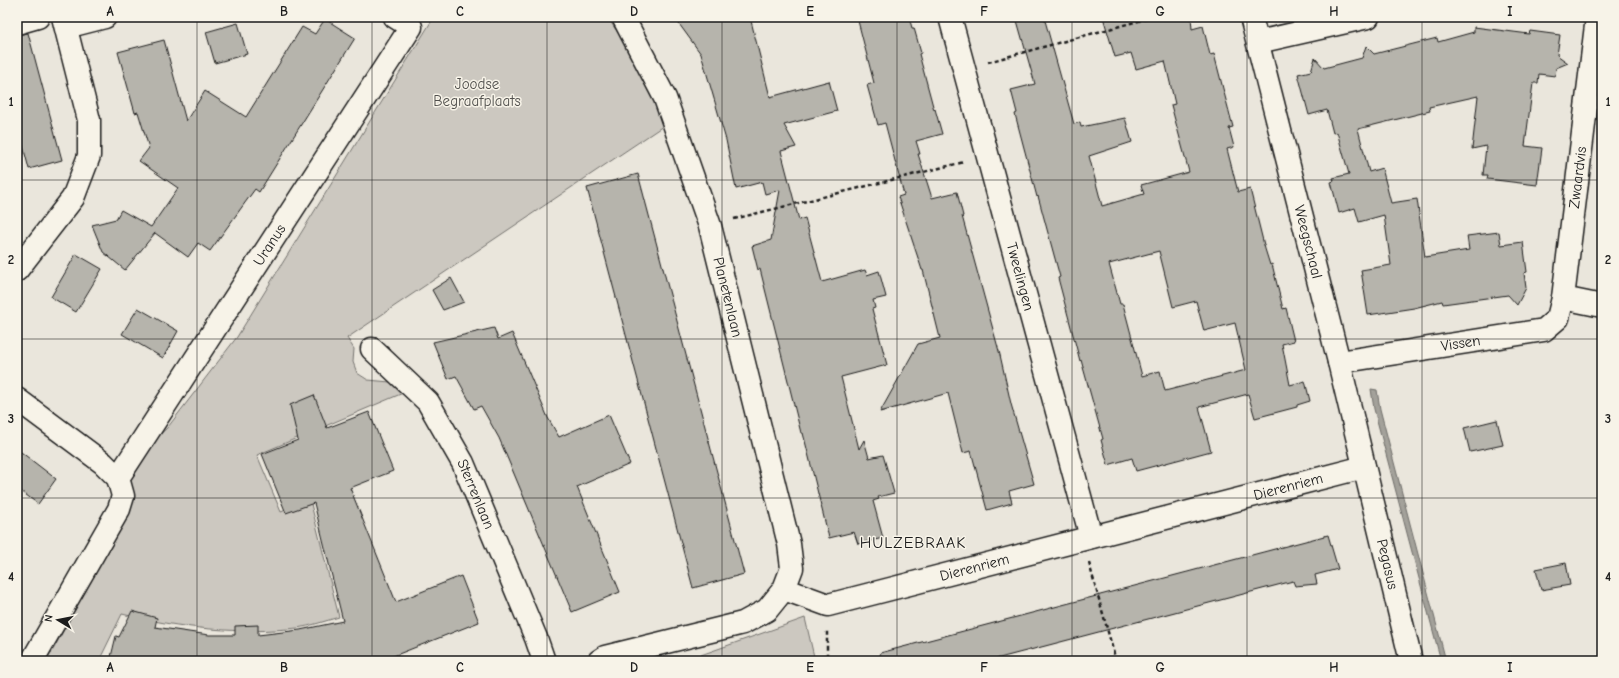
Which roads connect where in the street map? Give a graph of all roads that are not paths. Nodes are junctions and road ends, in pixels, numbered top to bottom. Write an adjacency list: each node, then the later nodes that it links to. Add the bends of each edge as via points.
1 (38, 17): 10 (street)
2 (105, 17): 9 (street)
3 (396, 17): 19 (street, Uranus, via 411,27)
4 (623, 17): 21 (street, Planetenlaan, via 665,98 710,226 790,544 792,568)
5 (950, 17): 20 (street, Tweelingen)
6 (1251, 17): 11 (street, Weegschaal)
7 (1368, 17): 11 (street)
8 (1597, 17): 13 (street, Zwaardvis)
9 (65, 22): 12 (street, via 89,120 89,156 73,198)
10 (17, 23)
11 (1258, 42): 16 (street, Weegschaal)
12 (17, 270)
13 (1563, 298): 14 (street); 16 (street, Vissen, via 1558,318 1544,330)
14 (1602, 306)
15 (372, 349): 23 (street, Sterrenlaan, via 428,402 463,462)
16 (1339, 362): 18 (street, Weegschaal)
17 (17, 399): 19 (street, via 103,463)
18 (1364, 467): 20 (street, Dierenriem); 25 (street, Pegasus)
19 (118, 478): 22 (street, via 123,496 119,509)
20 (1087, 538): 21 (street, Dierenriem, via 828,605)
21 (784, 589): 24 (street, via 767,610 744,623 654,644 605,657)
22 (32, 661)
23 (544, 661)
24 (599, 661)
25 (1411, 661)

